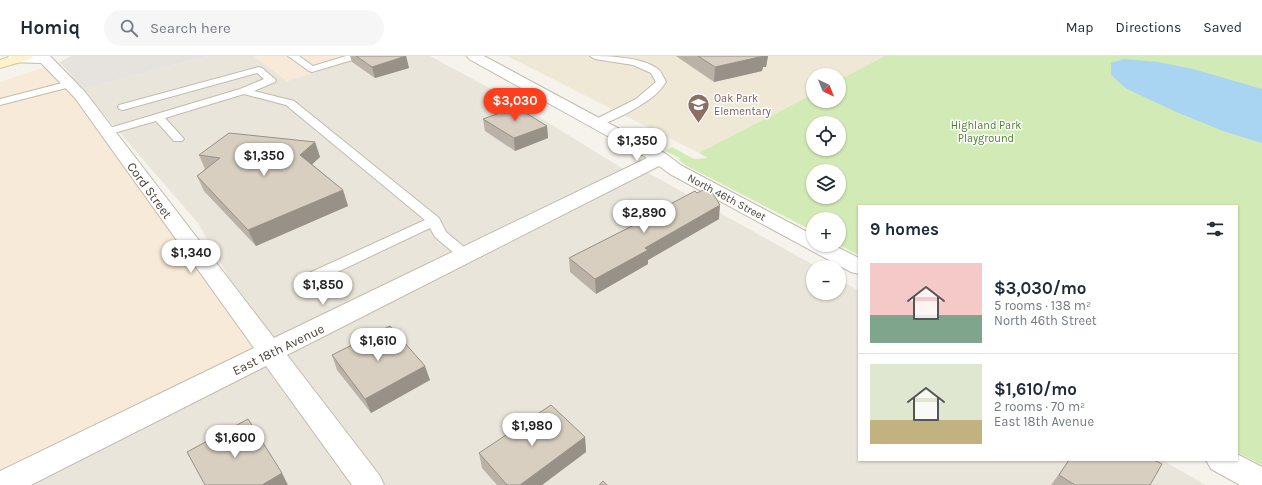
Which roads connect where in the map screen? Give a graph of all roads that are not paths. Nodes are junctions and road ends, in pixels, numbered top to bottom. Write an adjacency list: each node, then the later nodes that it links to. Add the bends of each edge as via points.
1 (293, 56): 2 (lane, via 312,69)
2 (356, 56)
3 (474, 56): 13 (street, North 46th Street)
4 (595, 56): 13 (lane, via 655,71 661,82 640,101)
5 (13, 60): 6 (street, Cord Street, via 45,59)
6 (70, 84): 9 (lane); 14 (street, Cord Street)
7 (244, 91): 8 (lane); 10 (lane, via 271,80 260,70); 11 (lane)
8 (262, 95): 12 (lane); 17 (lane, via 290,103)
9 (0, 102)
10 (123, 107)
11 (157, 116): 14 (lane); 15 (lane)
12 (186, 117)
13 (596, 123): 16 (street, North 46th Street)
14 (107, 132): 23 (street, Cord Street)
15 (178, 139)
16 (660, 158): 18 (street, North 46th Street, via 676,170); 20 (street, East 18th Avenue)
17 (434, 221): 20 (lane, via 440,234); 22 (lane)
18 (806, 239)
19 (830, 252): 21 (street)
20 (465, 255): 23 (street, East 18th Avenue)
21 (858, 266)
22 (303, 282)
23 (270, 352): 26 (street, East 18th Avenue); 27 (street, Cord Street)
24 (1223, 461): 25 (street)
25 (1262, 482)
26 (2, 485)
27 (369, 485)

